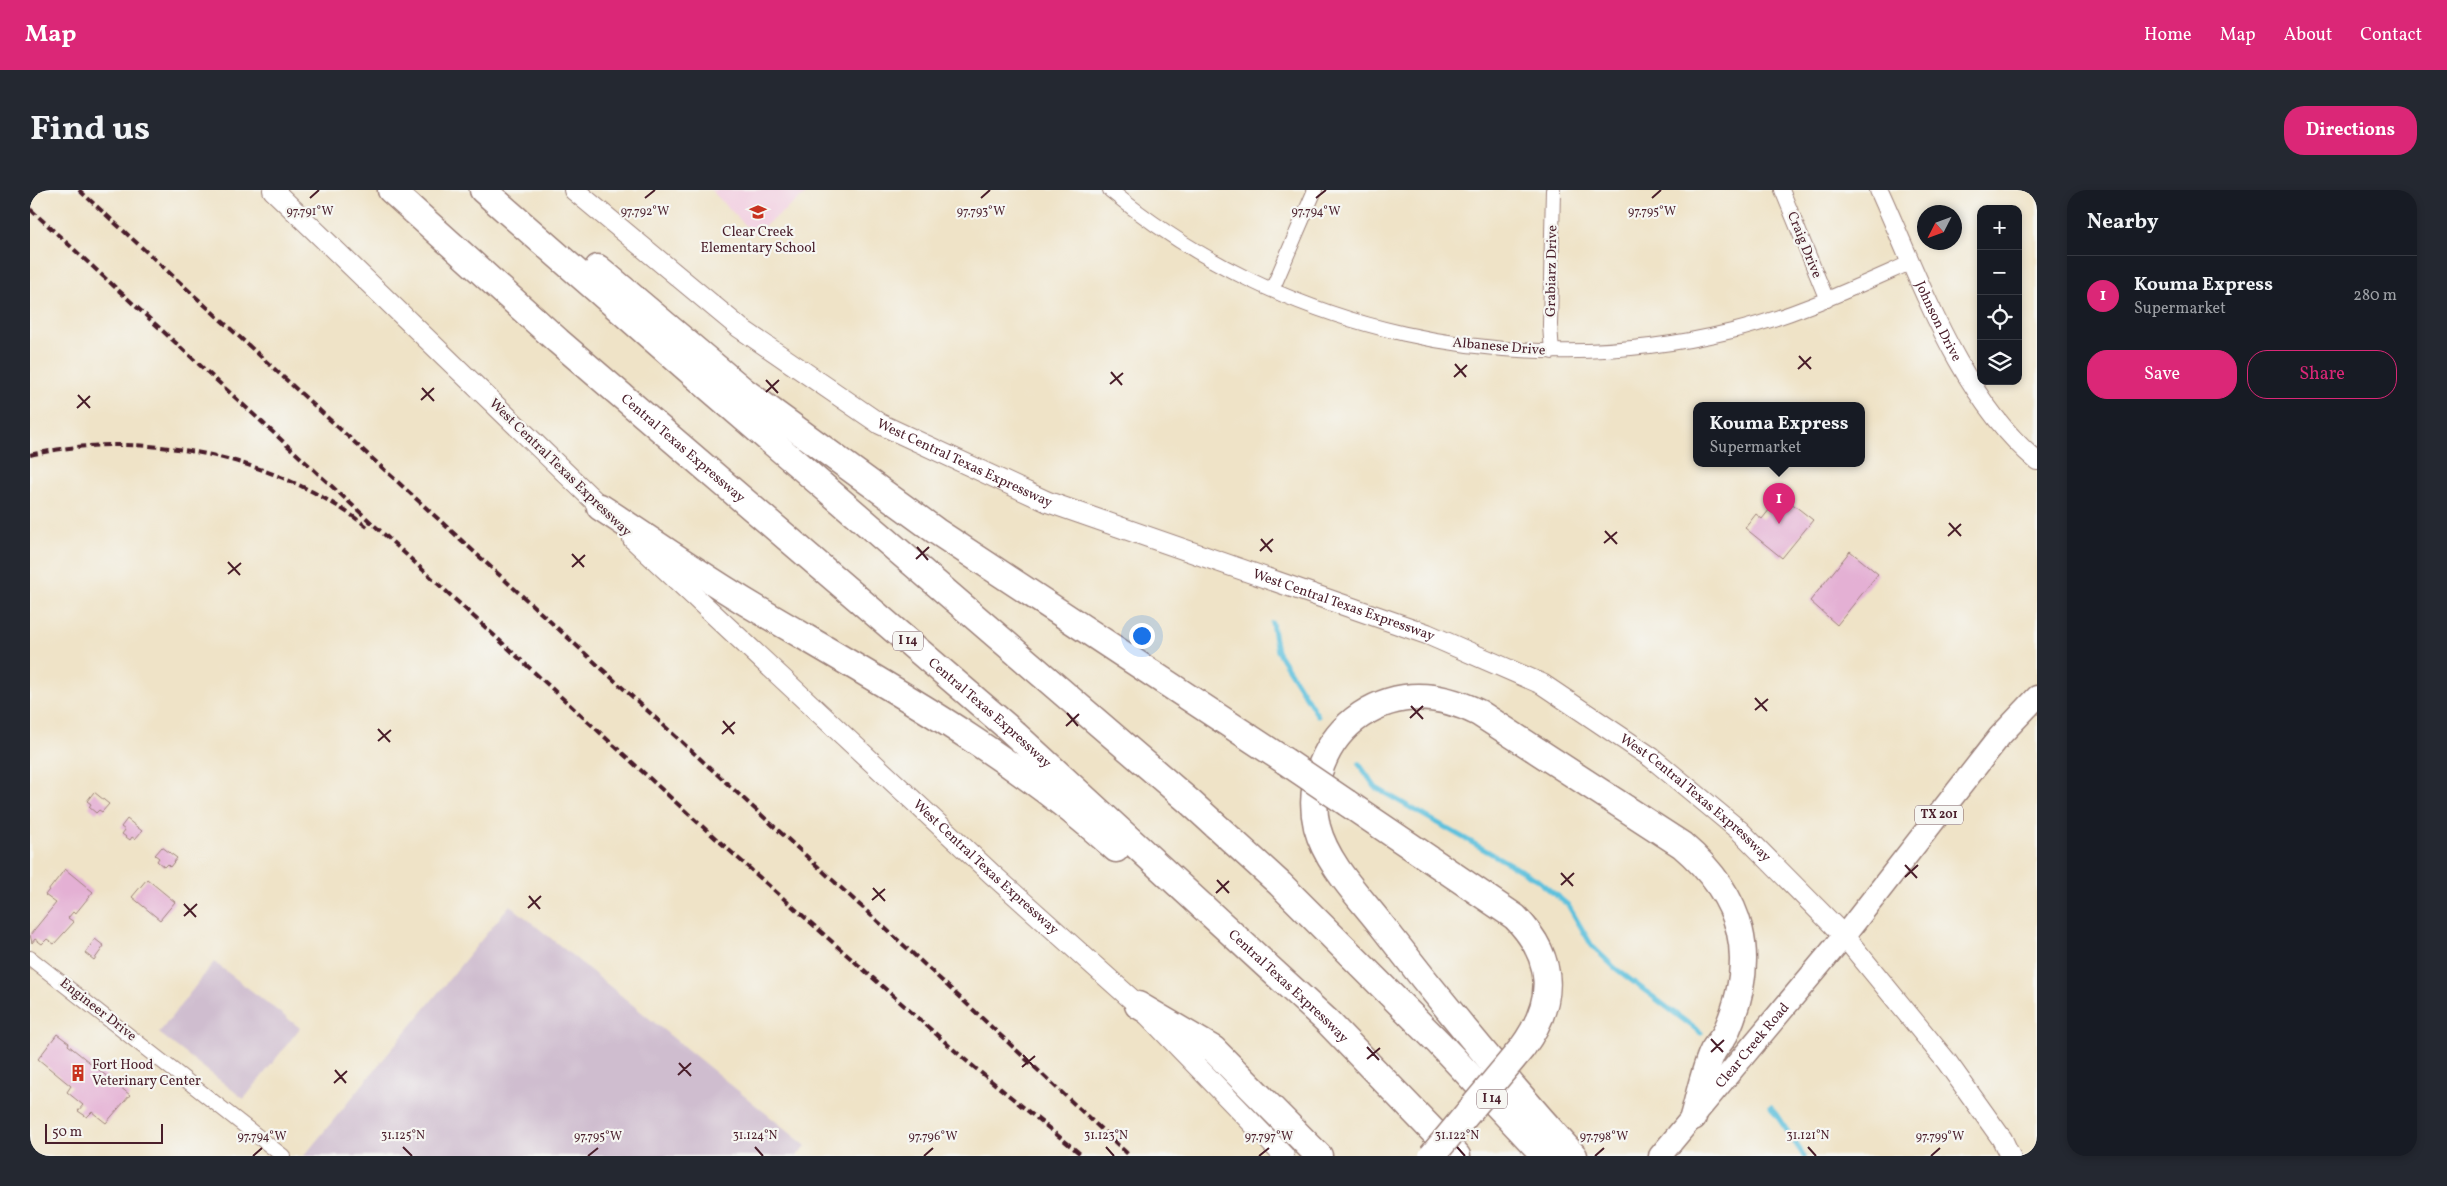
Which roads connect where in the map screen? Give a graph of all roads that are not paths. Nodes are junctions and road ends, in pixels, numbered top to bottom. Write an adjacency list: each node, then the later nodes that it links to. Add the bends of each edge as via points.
1 (273, 190): 15 (main road, West Central Texas Expressway)
2 (391, 190): 20 (highway, Central Texas Expressway / I 14, via 558,341 1005,724)
3 (574, 190): 17 (main road, West Central Texas Expressway, via 740,328 880,424 1048,502 1427,634 1542,684 1660,764 1740,831)
4 (1110, 190): 11 (street, Albanese Drive, via 1186,246)
5 (1316, 190): 11 (street)
6 (1553, 190): 13 (street, Grabiarz Drive)
7 (1782, 190): 12 (street, Craig Drive)
8 (1879, 190): 10 (street, Johnson Drive)
9 (491, 197): 25 (highway, bridge, via 579,251 744,391 936,531 1507,911 1530,932 1541,951 1546,971 1547,993 1543,1014 1522,1048); 27 (highway, I 14, via 1191,803 1280,884 1439,1043)
10 (1912, 262): 12 (street, Albanese Drive); 14 (street, Johnson Drive, via 1960,366 1987,406)
11 (1272, 290): 13 (street, Albanese Drive, via 1347,320 1392,332 1482,347)
12 (1827, 300): 13 (street, Albanese Drive, via 1772,320 1689,340 1625,349)
13 (1552, 352)
14 (2037, 461)
15 (600, 507): 19 (main road, West Central Texas Expressway, via 957,842); 20 (highway, via 749,605 981,746 1101,836 1265,986)
16 (2037, 697): 17 (main road, TX 201, via 2000,736)
17 (1844, 936): 21 (main road, Clear Creek Road); 30 (main road, West Central Texas Expressway, via 1947,1062 2002,1139)
18 (30, 958): 22 (street, Engineer Drive)
19 (1138, 1005): 23 (main road, West Central Texas Expressway); 24 (highway, via 1213,1049)
20 (1327, 1022): 26 (highway, Central Texas Expressway / I 14)
21 (1693, 1117): 28 (highway, via 1713,1051 1725,1035 1734,1013 1743,976 1743,949 1738,924 1718,881 1682,845 1457,702 1414,696 1375,706 1339,734 1319,770 1314,808 1317,828 1326,849 1409,960 1512,1087); 29 (main road, Clear Creek Road)
22 (283, 1156)
23 (1284, 1156)
24 (1319, 1156)
25 (1432, 1156)
26 (1457, 1156)
27 (1545, 1156)
28 (1574, 1156)
29 (1660, 1156)
30 (2010, 1156)

